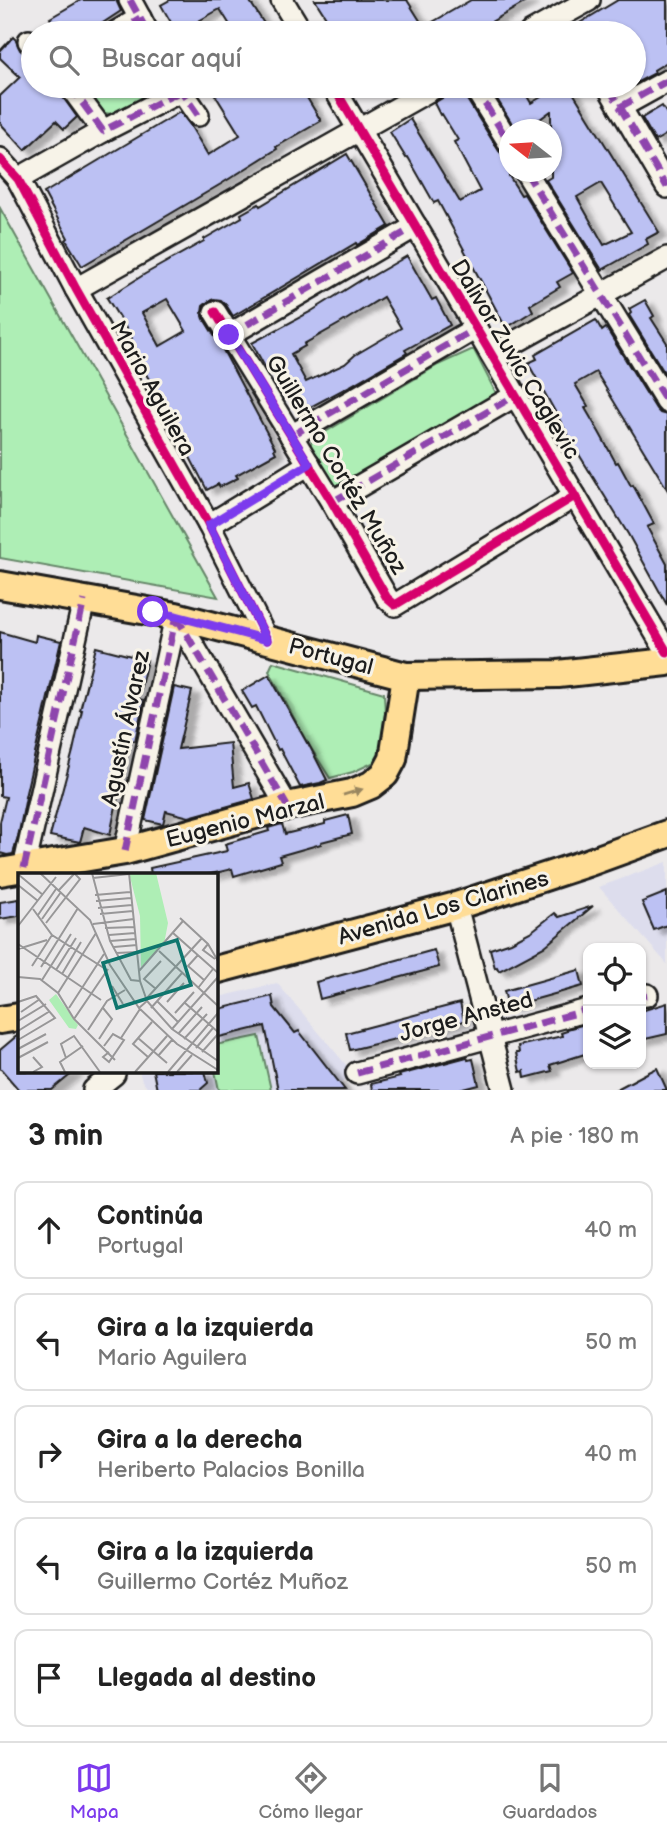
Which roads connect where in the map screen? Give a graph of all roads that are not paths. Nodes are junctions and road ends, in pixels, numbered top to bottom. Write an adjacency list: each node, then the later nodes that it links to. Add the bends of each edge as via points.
1 (282, 0): 3 (street)
2 (589, 0): 4 (street)
3 (295, 21)
4 (551, 21)
5 (667, 81): 6 (street)
6 (646, 93)
7 (79, 98): 19 (street)
8 (161, 98): 19 (street)
9 (186, 98): 16 (street)
10 (340, 98): 18 (street, Dalivor Zuvic Caglevic)
11 (416, 98): 18 (street)
12 (481, 98): 17 (street)
13 (615, 98): 15 (street)
14 (636, 98): 15 (street)
15 (620, 107): 23 (street)
16 (198, 115)
17 (499, 127)
18 (359, 130): 24 (street, Dalivor Zuvic Caglevic); 26 (street)
19 (103, 131): 21 (street)
20 (0, 159): 21 (street, Mario Aguilera)
21 (18, 179): 26 (street, Mario Aguilera)
22 (532, 182): 27 (street)
23 (667, 187)
24 (416, 226): 29 (street, Dalivor Zuvic Caglevic); 30 (street)
25 (667, 258): 27 (street)
26 (76, 289): 38 (street, Mario Aguilera)
27 (601, 294): 31 (street); 33 (street)
28 (215, 312): 30 (street, Guillermo Cortéz Muñoz)
29 (476, 328): 31 (street, Dalivor Zuvic Caglevic); 34 (street)
30 (229, 335): 34 (street, Guillermo Cortéz Muñoz)
31 (492, 355): 32 (street, Dalivor Zuvic Caglevic)
32 (516, 395): 36 (street, Dalivor Zuvic Caglevic); 37 (street)
33 (667, 402)
34 (292, 436): 35 (street, Guillermo Cortéz Muñoz)
35 (309, 464): 37 (street, Guillermo Cortéz Muñoz); 38 (street)
36 (575, 496): 37 (street, Guillermo Cortéz Muñoz, via 395,605); 43 (street, Dalivor Zuvic Caglevic)
37 (332, 502)
38 (209, 525): 42 (street, Mario Aguilera)
39 (0, 586): 40 (main road, Portugal)
40 (84, 600): 41 (main road, Portugal); 49 (street)
41 (176, 616): 42 (main road, Portugal); 46 (street); 48 (street, Agustín Álvarez)
42 (267, 640): 45 (main road, Portugal)
43 (667, 652)
44 (667, 662): 45 (main road, Portugal, via 558,674)
45 (406, 676): 46 (main road, Eugenio Marzal, one-way to 45, via 352,793 385,774 393,759)
46 (288, 806): 48 (main road, Eugenio Marzal)
47 (667, 834): 50 (main road, Avenida Los Clarines)
48 (125, 851): 49 (main road, Eugenio Marzal)
49 (12, 870)
50 (456, 906): 51 (main road, Avenida Los Clarines); 55 (street)
51 (217, 969)
52 (583, 1011): 55 (street, Jorge Ansted)
53 (18, 1017): 54 (main road)
54 (0, 1020)
55 (490, 1037): 56 (street, Jorge Ansted); 59 (street)
56 (357, 1073)
57 (118, 1078): 58 (street)
58 (94, 1090)
59 (504, 1090)

